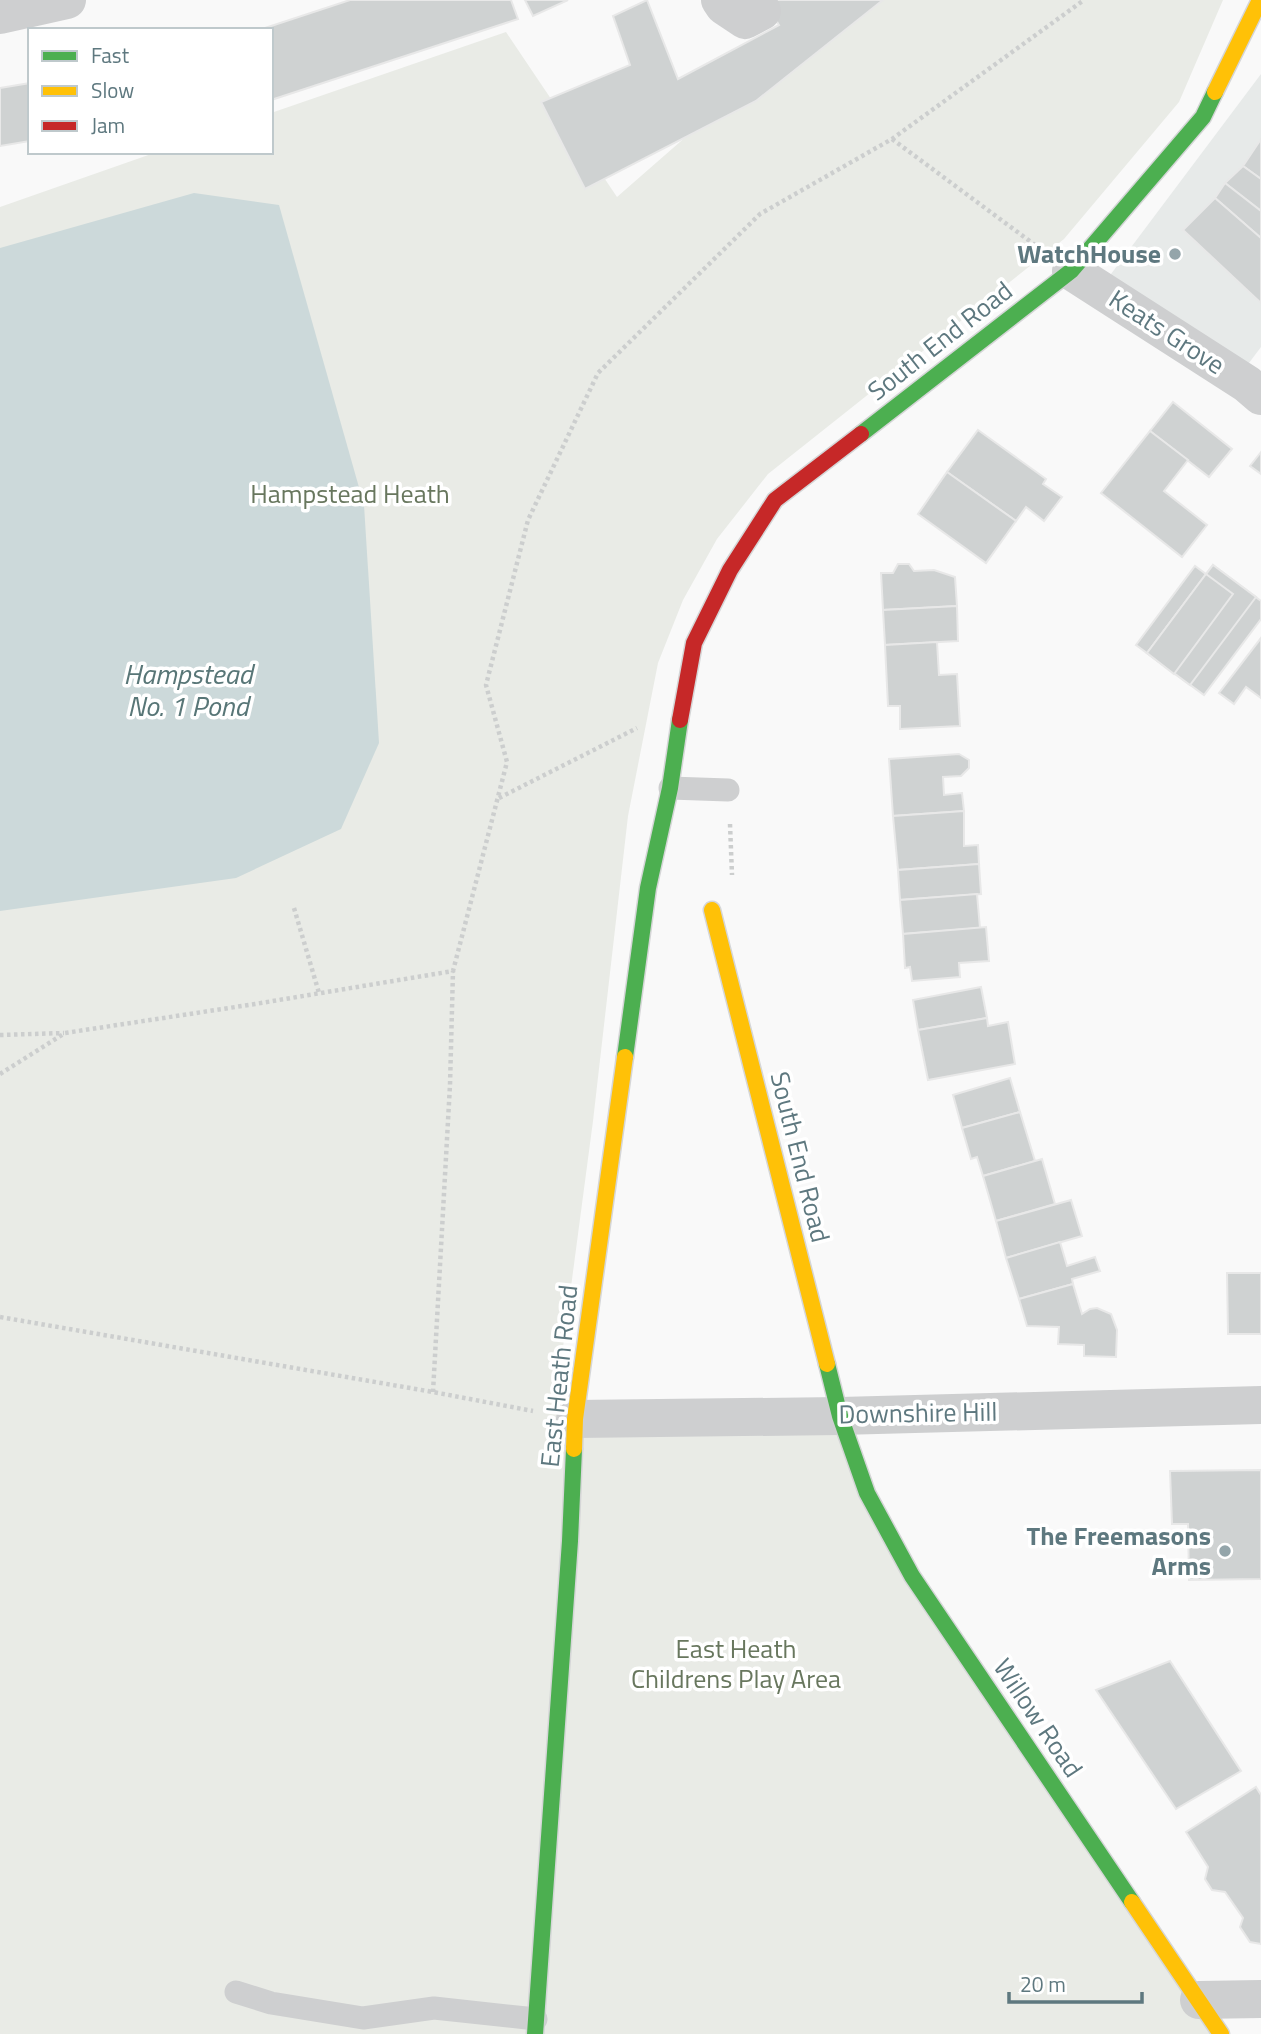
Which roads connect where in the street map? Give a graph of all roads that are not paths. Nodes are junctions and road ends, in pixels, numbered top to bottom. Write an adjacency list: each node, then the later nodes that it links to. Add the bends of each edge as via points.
1 (66, 0): 5 (street)
2 (720, 0): 4 (street, via 744,20)
3 (1260, 0): 6 (street, South End Road, via 1203,117)
4 (762, 11)
5 (0, 15)
6 (1071, 271): 7 (street, Keats Grove); 8 (street, South End Road, via 775,500 730,569 694,643)
7 (1256, 382)
8 (678, 729): 9 (street, East Heath Road)
9 (670, 788): 10 (lane); 14 (street, East Heath Road, via 648,888)
10 (729, 790)
11 (712, 910): 13 (street, South End Road)
12 (1261, 1405): 13 (street, Downshire Hill)
13 (840, 1416): 14 (street, Downshire Hill); 17 (street, Willow Road, via 867,1493 912,1576)
14 (575, 1419): 18 (street, East Heath Road)
15 (236, 1992): 18 (lane, via 271,2003 363,2018 435,2008)
16 (1261, 1999): 17 (street)
17 (1199, 2000): 19 (street, Willow Road)
18 (536, 2026)
19 (1222, 2034)

